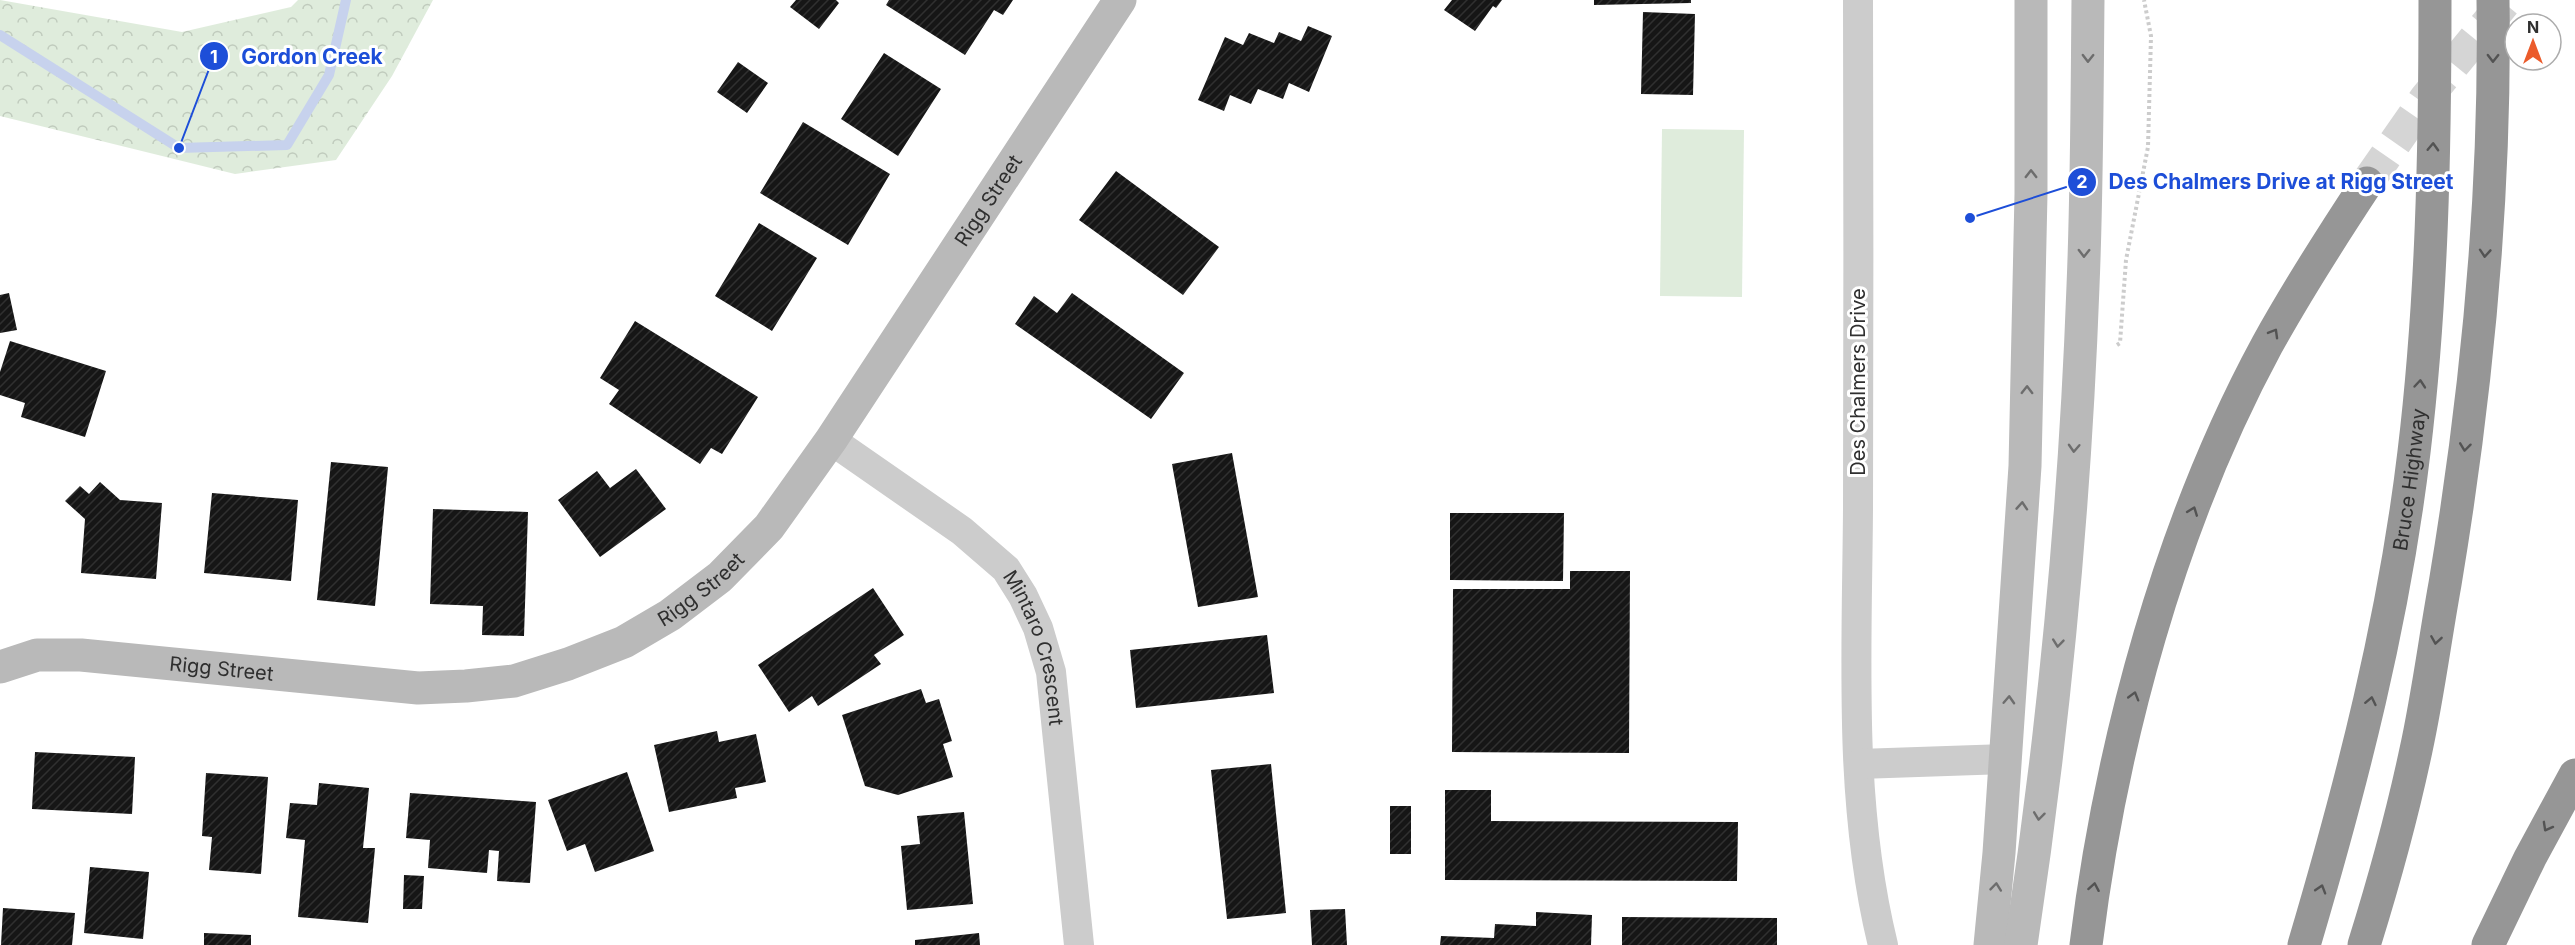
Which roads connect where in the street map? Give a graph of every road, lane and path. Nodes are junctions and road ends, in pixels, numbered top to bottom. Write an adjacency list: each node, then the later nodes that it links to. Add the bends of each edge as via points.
1 (1120, 0): 10 (main road, Rigg Street)
2 (1858, 0): 14 (street, Des Chalmers Drive)
3 (2031, 0): 13 (main road, one-way to 3, via 2026,449)
4 (2088, 0): 9 (main road, one-way to 9)
5 (2144, 0): 9 (path, via 2151,36 2148,147 2126,260 2120,343)
6 (2435, 0): 21 (highway, Bruce Highway, one-way to 6, via 2369,708 2414,452 2430,237)
7 (2493, 0): 22 (highway, one-way to 22, via 2488,210 2457,517 2416,751)
8 (2367, 183): 20 (highway, one-way to 8, via 2092,893 2124,733 2176,556 2203,484 2266,347)
9 (2079, 371): 12 (main road, one-way to 12, via 2071,505)
10 (831, 440): 11 (main road, Rigg Street, via 769,527 720,577 670,615 624,642 514,681 418,688 81,655 37,655); 16 (street, Mintaro Crescent, via 962,531 1006,569 1023,596 1038,628 1051,672)
11 (0, 667)
12 (2046, 758): 13 (main road); 19 (main road, one-way to 19)
13 (2006, 759): 14 (street); 18 (main road, one-way to 13)
14 (1859, 764): 17 (street, Des Chalmers Drive, via 1868,873)
15 (2575, 775): 23 (highway, one-way to 23)
16 (1079, 945)
17 (1883, 945)
18 (1990, 945)
19 (2020, 945)
20 (2086, 945)
21 (2304, 945)
22 (2364, 945)
23 (2488, 945)

